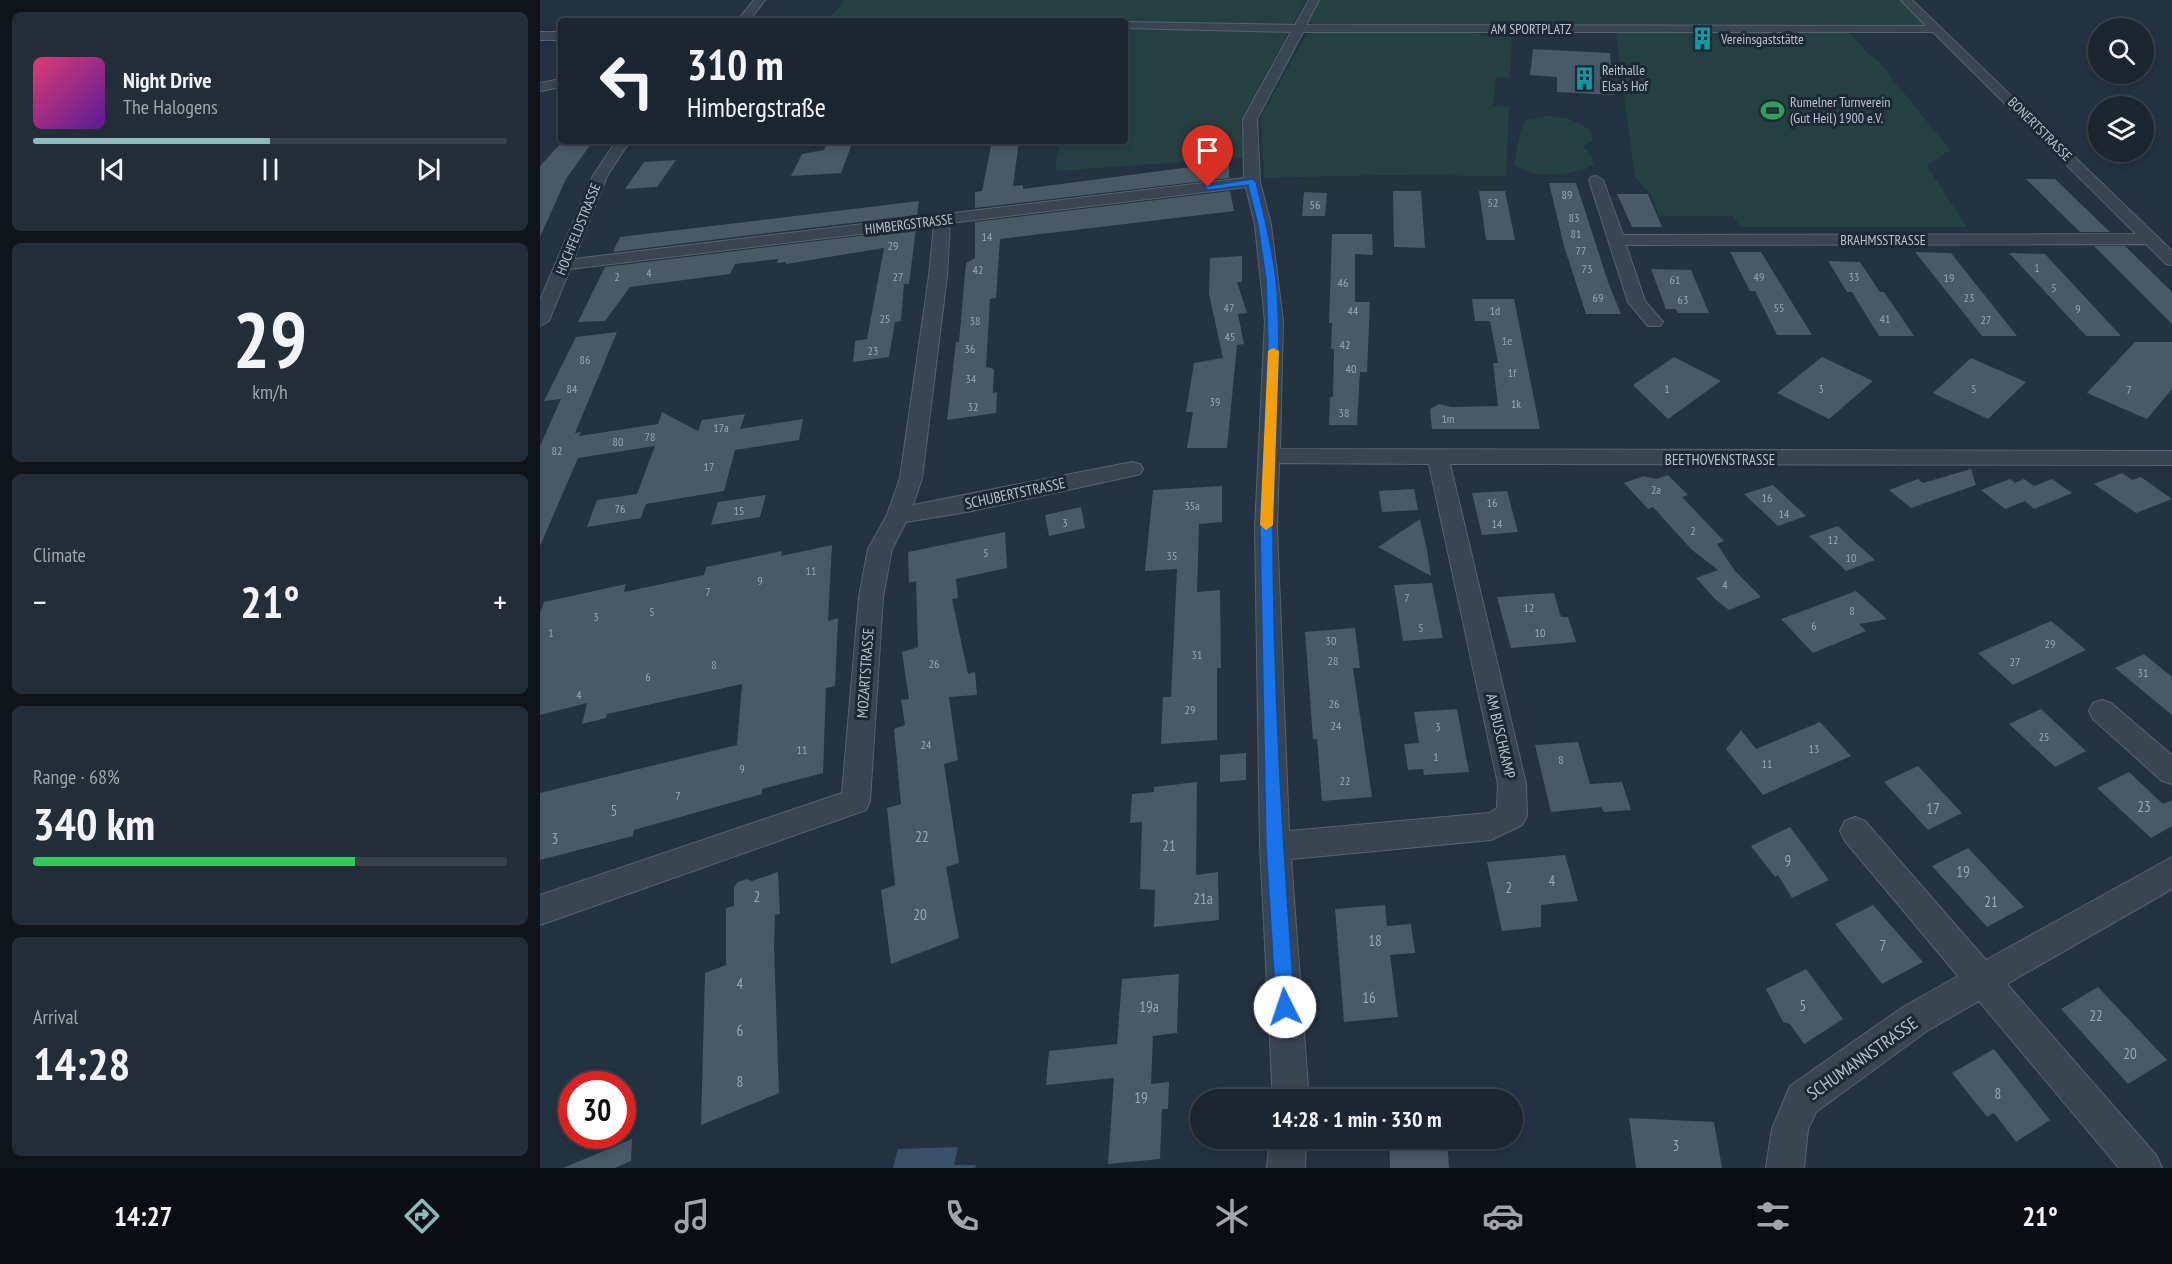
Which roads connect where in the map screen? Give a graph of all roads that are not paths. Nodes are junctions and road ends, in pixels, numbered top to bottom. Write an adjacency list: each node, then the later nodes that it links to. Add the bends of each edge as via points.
1 (760, 0): 4 (street)
2 (1314, 0): 6 (street)
3 (1906, 0): 7 (street, BONERTSTRASSE)
4 (745, 18)
5 (1128, 25): 6 (street, AM SPORTPLATZ)
6 (1299, 28): 7 (street, AM SPORTPLATZ); 14 (street, via 1250,119)
7 (1937, 29): 16 (street, BONERTSTRASSE)
8 (540, 36): 9 (street)
9 (558, 36)
10 (558, 84): 11 (street)
11 (540, 87)
12 (620, 144): 19 (street, HOCHFELDSTRASSE, via 600,176)
13 (1596, 180): 17 (street)
14 (1252, 182): 15 (street, HIMBERGSTRASSE); 22 (street, via 1263,225 1274,321)
15 (942, 220): 19 (street, HIMBERGSTRASSE); 26 (street, MOZARTSTRASSE, via 915,448)
16 (2151, 239): 17 (street, BRAHMSSTRASSE); 18 (street, BONERTSTRASSE)
17 (1616, 240): 21 (street, via 1637,302)
18 (2172, 260)
19 (565, 265): 20 (street, HOCHFELDSTRASSE)
20 (540, 321)
21 (1654, 322)
22 (1268, 456): 23 (street, BEETHOVENSTRASSE); 30 (street, via 1266,528)
23 (1438, 457): 24 (street, BEETHOVENSTRASSE); 30 (street, AM BUSCHKAMP, via 1512,784 1512,816 1491,826)
24 (2172, 458)
25 (1132, 469): 26 (street, SCHUBERTSTRASSE)
26 (898, 515): 32 (street, MOZARTSTRASSE, via 880,549 871,597 856,801)
27 (2102, 711): 28 (street)
28 (2172, 772)
29 (1855, 831): 33 (street)
30 (1275, 846): 34 (street)
31 (2172, 872): 33 (street, SCHUMANNSTRASSE)
32 (540, 910)
33 (1983, 980): 37 (street, SCHUMANNSTRASSE, via 1916,1019 1803,1099 1790,1129); 38 (street)
34 (1290, 1089)
35 (1287, 1149): 36 (street)
36 (1286, 1168)
37 (1785, 1168)
38 (2143, 1168)

